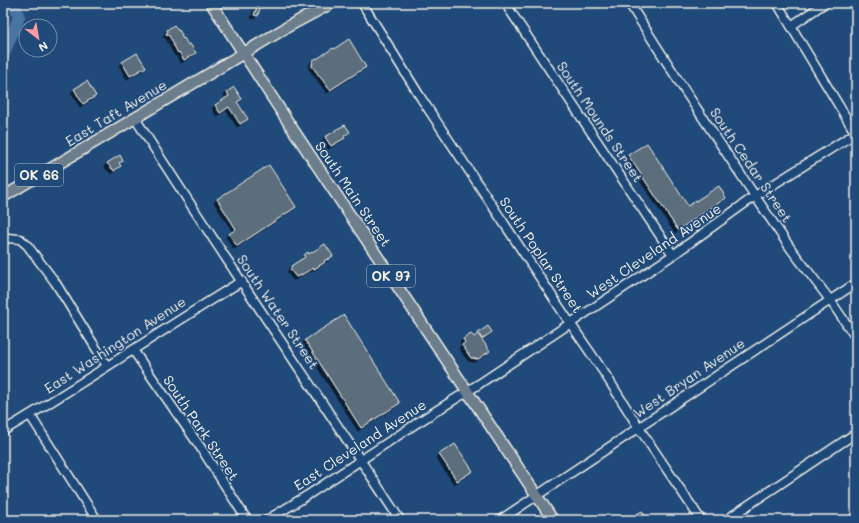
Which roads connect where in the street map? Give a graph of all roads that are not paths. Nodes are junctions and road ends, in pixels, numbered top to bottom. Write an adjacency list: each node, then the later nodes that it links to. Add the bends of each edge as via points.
1 (211, 3): 9 (main road, South Main Street)
2 (331, 3): 9 (main road, OK 66)
3 (362, 3): 19 (street, South Poplar Street)
4 (505, 3): 15 (street, South Mounds Street)
5 (629, 3): 12 (street, South Cedar Street)
6 (777, 3): 8 (street)
7 (825, 3): 8 (street)
8 (791, 26): 11 (street)
9 (243, 53): 10 (main road, East Taft Avenue / OK 66); 23 (main road, South Main Street / OK 97)
10 (135, 118): 13 (main road, East Taft Avenue / OK 66); 16 (street, South Water Street)
11 (856, 133): 12 (street, West Cleveland Avenue)
12 (755, 196): 15 (street, West Cleveland Avenue); 18 (street, South Cedar Street)
13 (3, 197)
14 (3, 240): 22 (street, via 20,240 27,246 55,282)
15 (673, 256): 19 (street, West Cleveland Avenue)
16 (242, 281): 21 (street, East Washington Avenue); 28 (street, South Water Street)
17 (856, 283): 18 (street, West Bryan Avenue)
18 (830, 300): 20 (street, South Cedar Street); 25 (street, West Bryan Avenue)
19 (570, 323): 23 (street, West Cleveland Avenue); 25 (street, South Poplar Street)
20 (856, 338)
21 (133, 350): 22 (street, East Washington Avenue); 31 (street, South Park Street)
22 (107, 366): 24 (street, East Washington Avenue)
23 (467, 391): 28 (street, East Cleveland Avenue); 29 (main road, South Main Street / OK 97)
24 (30, 415): 26 (street, East Washington Avenue); 30 (street)
25 (639, 428): 29 (street, West Bryan Avenue); 36 (street, South Poplar Street)
26 (3, 431)
27 (856, 433): 37 (street)
28 (361, 460): 32 (street, East Cleveland Avenue); 33 (street, South Water Street)
29 (537, 496): 34 (street, West Bryan Avenue); 35 (main road, South Main Street / OK 97)
30 (97, 520)
31 (247, 520)
32 (267, 520)
33 (400, 520)
34 (500, 520)
35 (553, 520)
36 (701, 520)
37 (726, 520)

